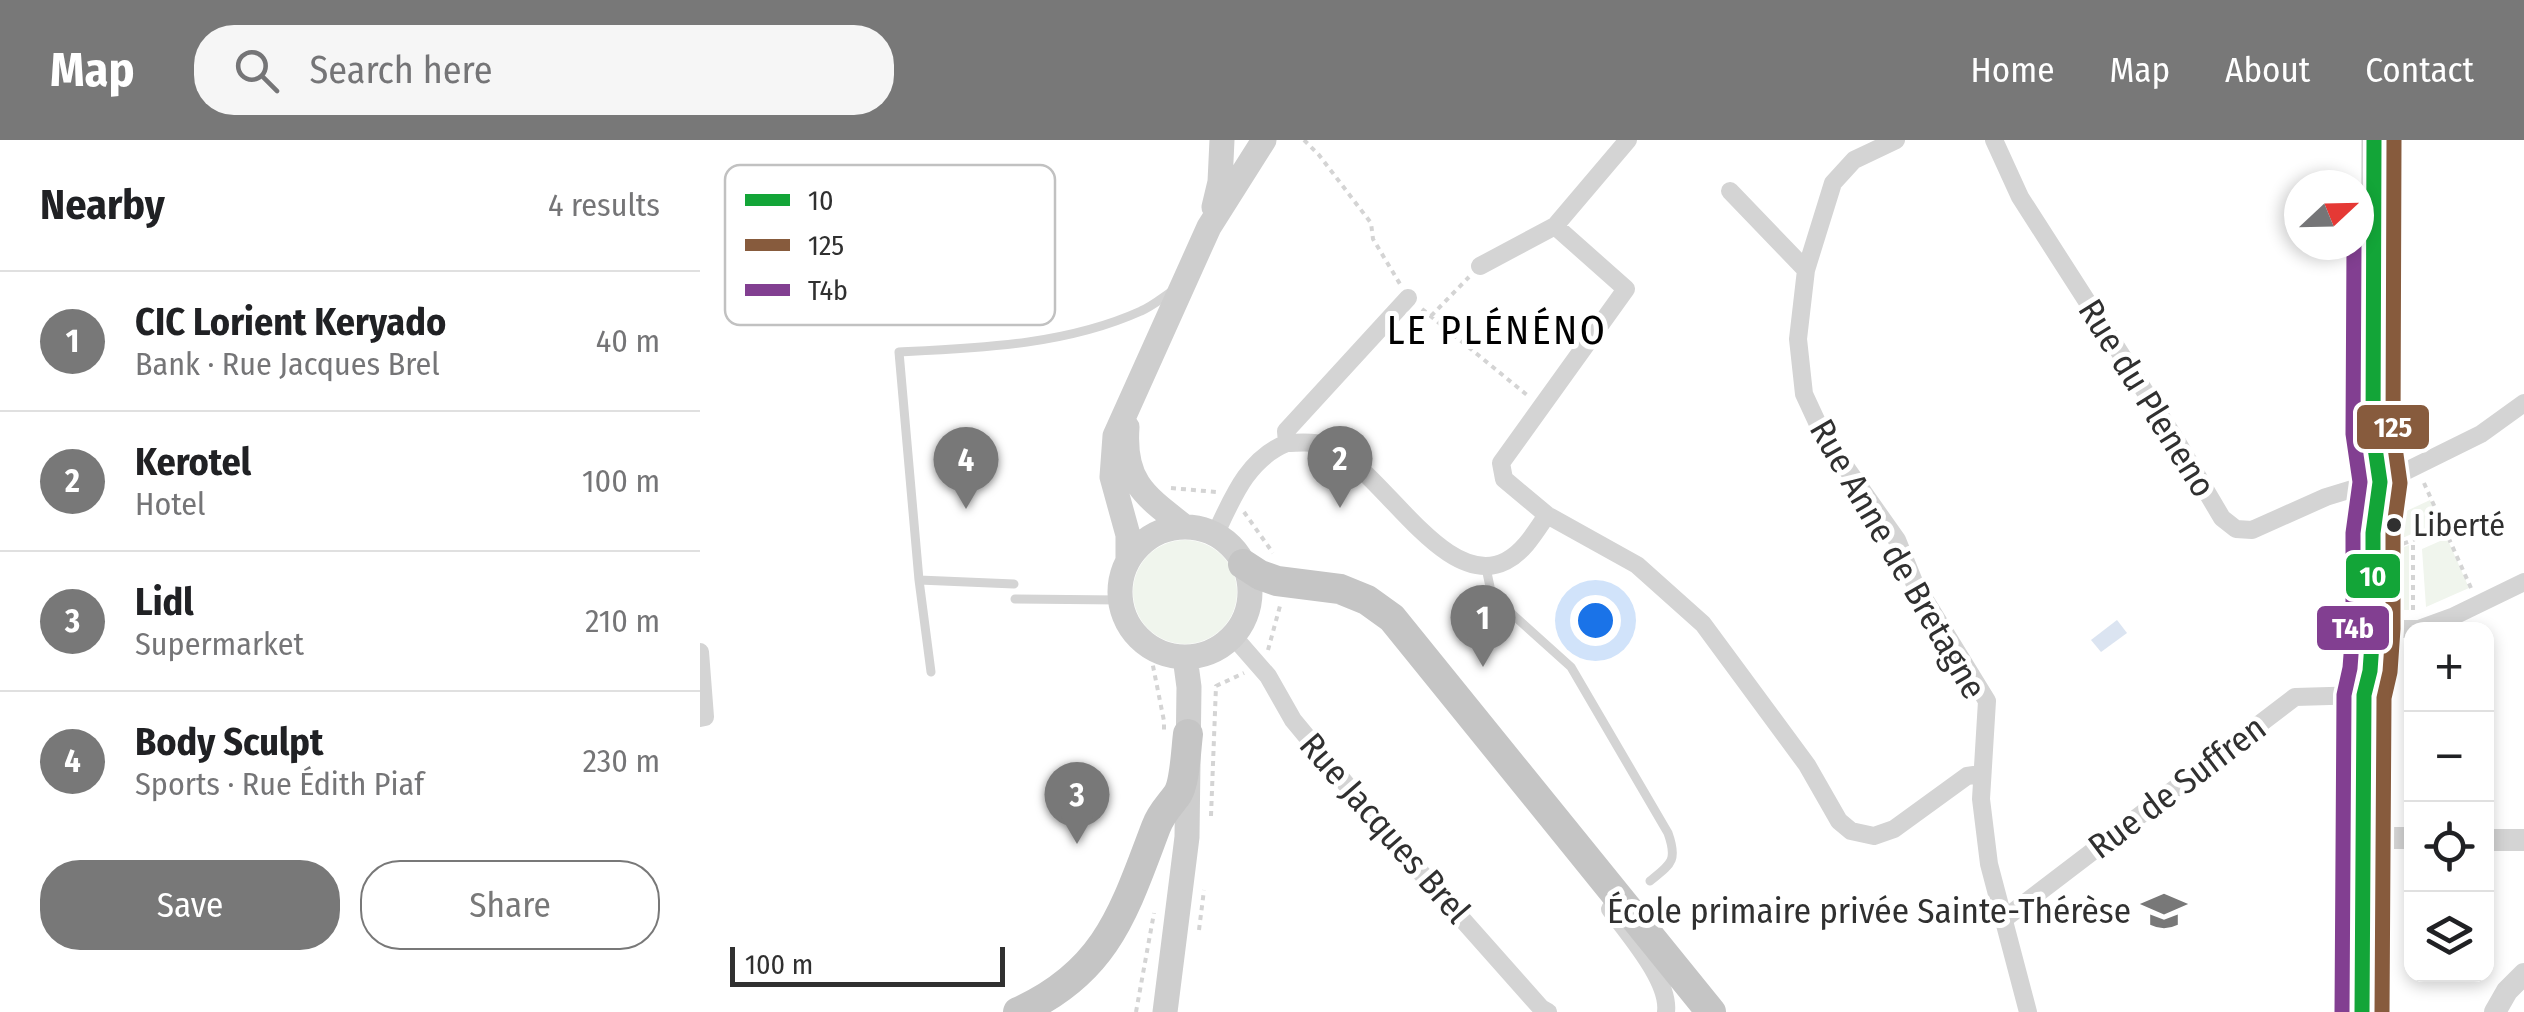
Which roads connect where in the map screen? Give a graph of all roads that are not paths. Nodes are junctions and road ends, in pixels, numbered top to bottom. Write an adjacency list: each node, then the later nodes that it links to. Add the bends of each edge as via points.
1 (1222, 140): 10 (main road)
2 (1236, 140): 3 (main road)
3 (1263, 140): 10 (main road)
4 (1628, 140): 9 (street)
5 (1896, 140): 12 (street, Rue Anne de Bretagne, via 1854,160 1833,183)
6 (1994, 140): 18 (street, Rue du Pleneno, via 2020,197 2222,518 2236,529 2252,530)
7 (2374, 140): 18 (main road, via 2373,434)
8 (1730, 191): 12 (street)
9 (1555, 226): 11 (street); 19 (street, via 1626,289 1501,463 1504,479)
10 (1209, 227): 13 (main road)
11 (1480, 266)
12 (1806, 270): 39 (street, Rue Anne de Bretagne, via 1798,338 1804,394 1822,435 1897,540 1914,582 1987,701)
13 (1183, 283): 15 (main road); 25 (lane, via 1145,310 1086,329 984,348 899,352)
14 (1408, 298): 17 (street, via 1286,431)
15 (1129, 402): 20 (main road, via 1132,473 1144,495); 22 (main road, via 1112,459)
16 (2524, 404): 18 (street, Rue du Pleneno, via 2480,434)
17 (1286, 443): 21 (street, via 1257,461 1241,482); 24 (street, via 1325,445 1345,457 1436,544 1457,560)
18 (2379, 482): 30 (main road); 35 (main road, via 2360,521)
19 (1547, 515): 24 (street, via 1525,546); 39 (street, via 1637,566 1703,624 1852,831 1874,836 1894,829 1968,776)
20 (1185, 527): 21 (main road); 22 (main road, via 1158,532)
21 (1216, 535): 23 (main road)
22 (1128, 560): 29 (main road)
23 (1243, 564): 31 (main road, via 1250,594); 38 (highway, via 1281,582 1340,589 1392,618)
24 (1486, 568): 44 (lane, via 1492,596 1572,668 1668,833 1673,856)
25 (918, 580): 27 (lane); 34 (lane)
26 (2524, 582): 30 (street, via 2419,629)
27 (1014, 584)
28 (1015, 599): 29 (lane)
29 (1120, 600): 33 (main road, via 1132,631 1149,646)
30 (2373, 629): 35 (main road)
31 (1232, 636): 33 (main road, via 1210,652); 49 (street, Rue Jacques Brel, via 1399,848)
32 (700, 652): 36 (street)
33 (1185, 657): 37 (main road)
34 (930, 672)
35 (2364, 695): 40 (main road); 45 (street, Rue de Suffren, via 2295,697)
36 (703, 717)
37 (1188, 734): 47 (highway, via 1179,793 1158,821 1121,917 1068,984); 48 (main road, via 1187,838)
38 (1509, 762): 50 (street, via 1656,975); 51 (highway)
39 (1981, 774): 45 (street, Rue Anne de Bretagne, via 1989,864)
40 (2363, 838): 41 (street); 53 (main road)
41 (2404, 838)
42 (2494, 840): 43 (street)
43 (2524, 840)
44 (1650, 881)
45 (2004, 919): 52 (street, Rue Anne de Bretagne)
46 (2524, 974): 54 (street)
47 (1018, 1012)
48 (1165, 1012)
49 (1548, 1012)
50 (1666, 1012)
51 (1710, 1012)
52 (2028, 1012)
53 (2362, 1012)
54 (2495, 1012)

